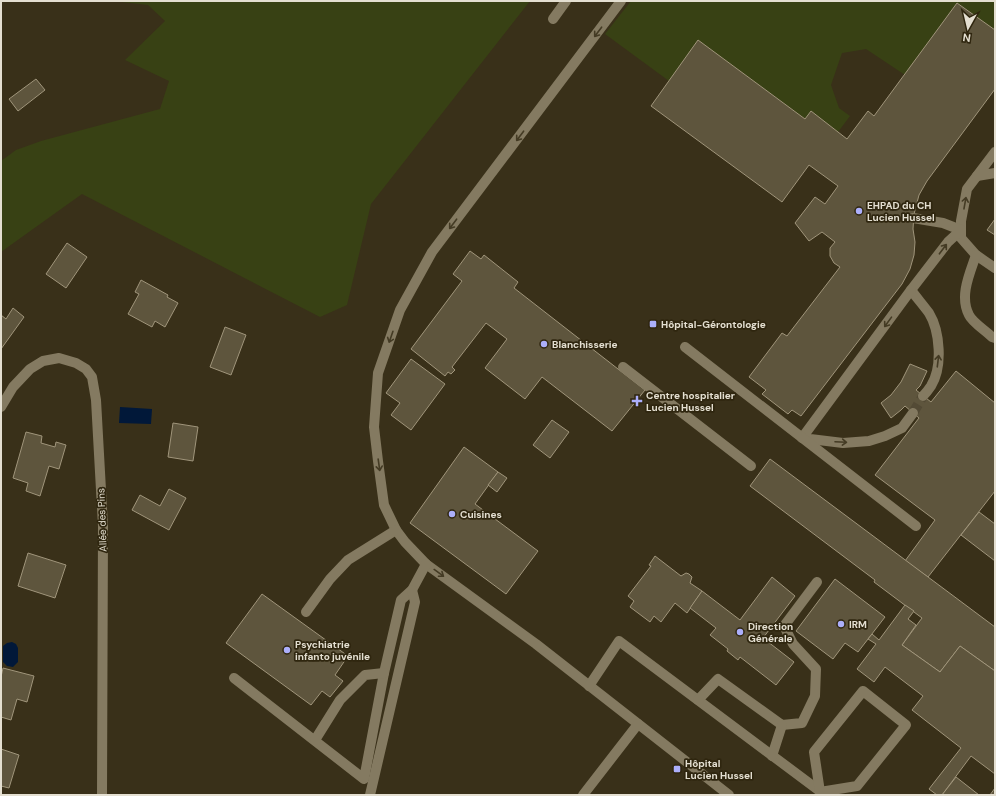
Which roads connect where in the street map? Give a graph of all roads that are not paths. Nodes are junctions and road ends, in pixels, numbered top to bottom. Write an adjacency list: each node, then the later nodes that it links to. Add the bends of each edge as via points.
1 (566, 1): 3 (street)
2 (621, 1): 21 (street, one-way to 21, via 432,252 400,310 378,373 374,427 384,505)
3 (552, 19)
4 (995, 152): 6 (street)
5 (995, 173): 6 (street)
6 (977, 176): 8 (street, one-way to 6, via 967,189)
7 (913, 218): 8 (street, via 943,223)
8 (961, 230): 9 (street, via 961,238); 11 (street, one-way to 8, via 948,242)
9 (976, 254): 10 (street); 12 (street, via 967,284 966,303 969,316)
10 (995, 268)
11 (911, 290): 15 (street, one-way to 11, via 937,372 937,337 930,314); 18 (street, one-way to 18)
12 (995, 338)
13 (685, 347): 18 (street)
14 (623, 367): 19 (street)
15 (924, 396)
16 (1, 407): 35 (street, Allée des Pins, via 30,369 43,362 59,358 76,363 86,368 92,378 96,400 103,526)
17 (913, 413): 18 (street, one-way to 17, via 843,443 869,441 902,428)
18 (802, 438): 20 (street)
19 (751, 466)
20 (916, 526)
21 (396, 530): 22 (street); 25 (street, via 348,560 330,578)
22 (426, 564): 24 (street); 28 (street, one-way to 28)
23 (817, 582): 31 (street, via 784,626 793,644 816,669 815,696 802,723)
24 (412, 590): 26 (street, via 401,600); 36 (street, via 415,602)
25 (306, 612)
26 (384, 673): 32 (street, via 365,675 340,700); 32 (street, via 364,779)
27 (234, 678): 32 (street)
28 (589, 686): 29 (street, via 620,641); 30 (street)
29 (698, 700): 31 (street, via 718,679); 33 (street)
30 (638, 724): 37 (street); 38 (street)
31 (782, 725): 33 (street)
32 (315, 740)
33 (772, 756): 34 (street)
34 (821, 794): 34 (street, via 857,786 906,725 863,691 814,752)
35 (102, 795)
36 (370, 795)
37 (583, 795)
38 (729, 795)

